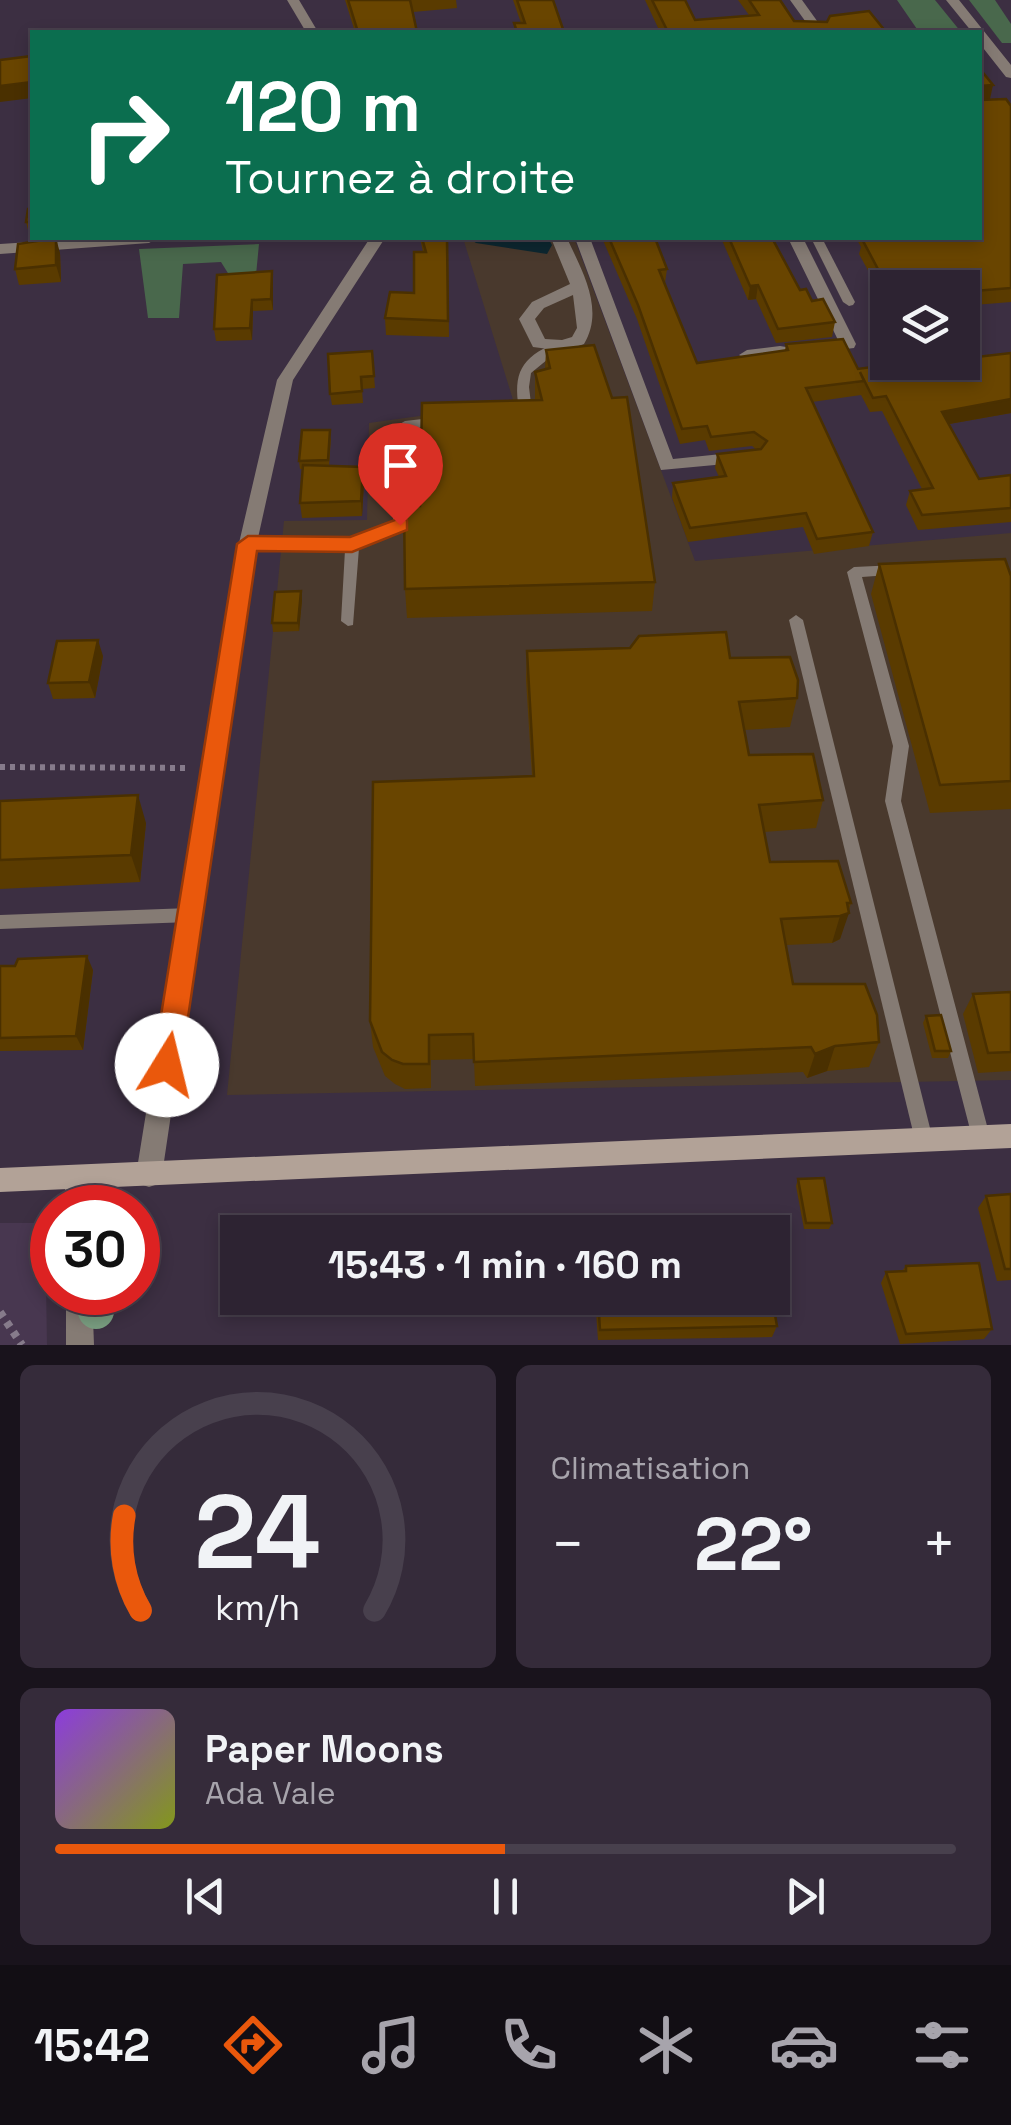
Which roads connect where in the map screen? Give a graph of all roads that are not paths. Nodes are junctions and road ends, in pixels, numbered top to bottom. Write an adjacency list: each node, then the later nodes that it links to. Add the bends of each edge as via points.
1 (293, 0): 4 (street)
2 (796, 0): 5 (street)
3 (952, 0): 6 (street)
4 (311, 30)
5 (818, 30)
6 (976, 30)
7 (982, 38): 8 (street)
8 (1011, 74)
9 (123, 240): 15 (street)
10 (377, 240): 23 (street, via 285,380)
11 (561, 240): 16 (street)
12 (583, 240): 22 (street, via 668,466)
13 (796, 240): 19 (street, via 848,344)
14 (817, 240): 17 (lane)
15 (0, 249)
16 (580, 285): 18 (street, via 588,317 584,333); 18 (street, via 538,304 527,319 539,343)
17 (848, 302)
18 (555, 347): 20 (lane, via 520,379 526,412)
19 (746, 355)
20 (509, 414)
21 (457, 419): 24 (lane, via 405,424 400,525)
22 (752, 456)
23 (248, 544): 24 (lane); 28 (street)
24 (352, 545): 26 (lane)
25 (913, 569): 31 (lane, via 854,572 901,746 892,801)
26 (348, 620)
27 (796, 620): 32 (lane)
28 (190, 914): 29 (lane); 33 (street)
29 (0, 922)
30 (1011, 1136): 31 (main road)
31 (981, 1137): 32 (main road)
32 (924, 1140): 33 (main road)
33 (150, 1176): 34 (main road)
34 (78, 1178): 35 (main road); 36 (street)
35 (3, 1182)
36 (78, 1185)
37 (80, 1315): 38 (street)
38 (80, 1345)

